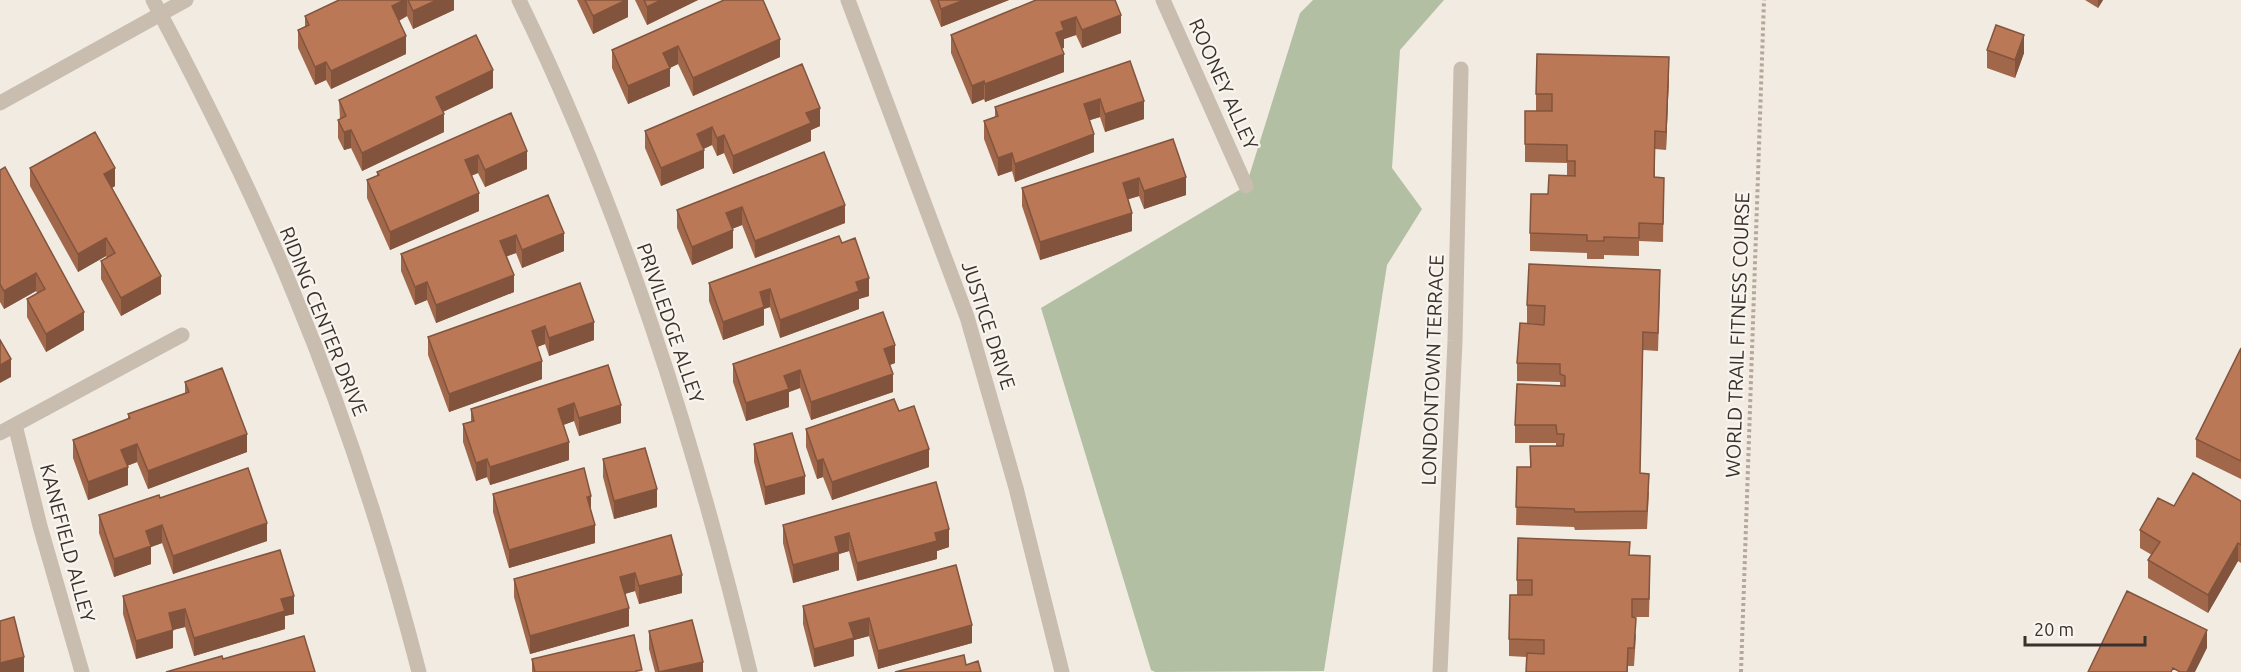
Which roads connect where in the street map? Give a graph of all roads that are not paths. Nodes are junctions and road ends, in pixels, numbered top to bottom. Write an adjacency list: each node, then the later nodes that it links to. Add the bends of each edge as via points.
1 (153, 0): 6 (street, RIDING CENTER DRIVE)
2 (186, 0): 6 (street)
3 (519, 0): 15 (street, PRIVILEDGE ALLEY, via 594,167 690,440)
4 (848, 0): 16 (street, JUSTICE DRIVE, via 968,317 1017,488)
5 (1163, 0): 9 (street, ROONEY ALLEY)
6 (160, 14): 8 (street); 14 (street, RIDING CENTER DRIVE, via 224,137 294,294 354,452 400,597)
7 (1461, 69): 17 (street, LONDONTOWN TERRACE, via 1455,341)
8 (0, 104)
9 (1246, 186)
10 (182, 335): 11 (street)
11 (15, 425): 12 (street); 13 (street, KANEFIELD ALLEY)
12 (0, 433)
13 (82, 672)
14 (419, 672)
15 (750, 672)
16 (1062, 672)
17 (1440, 672)

